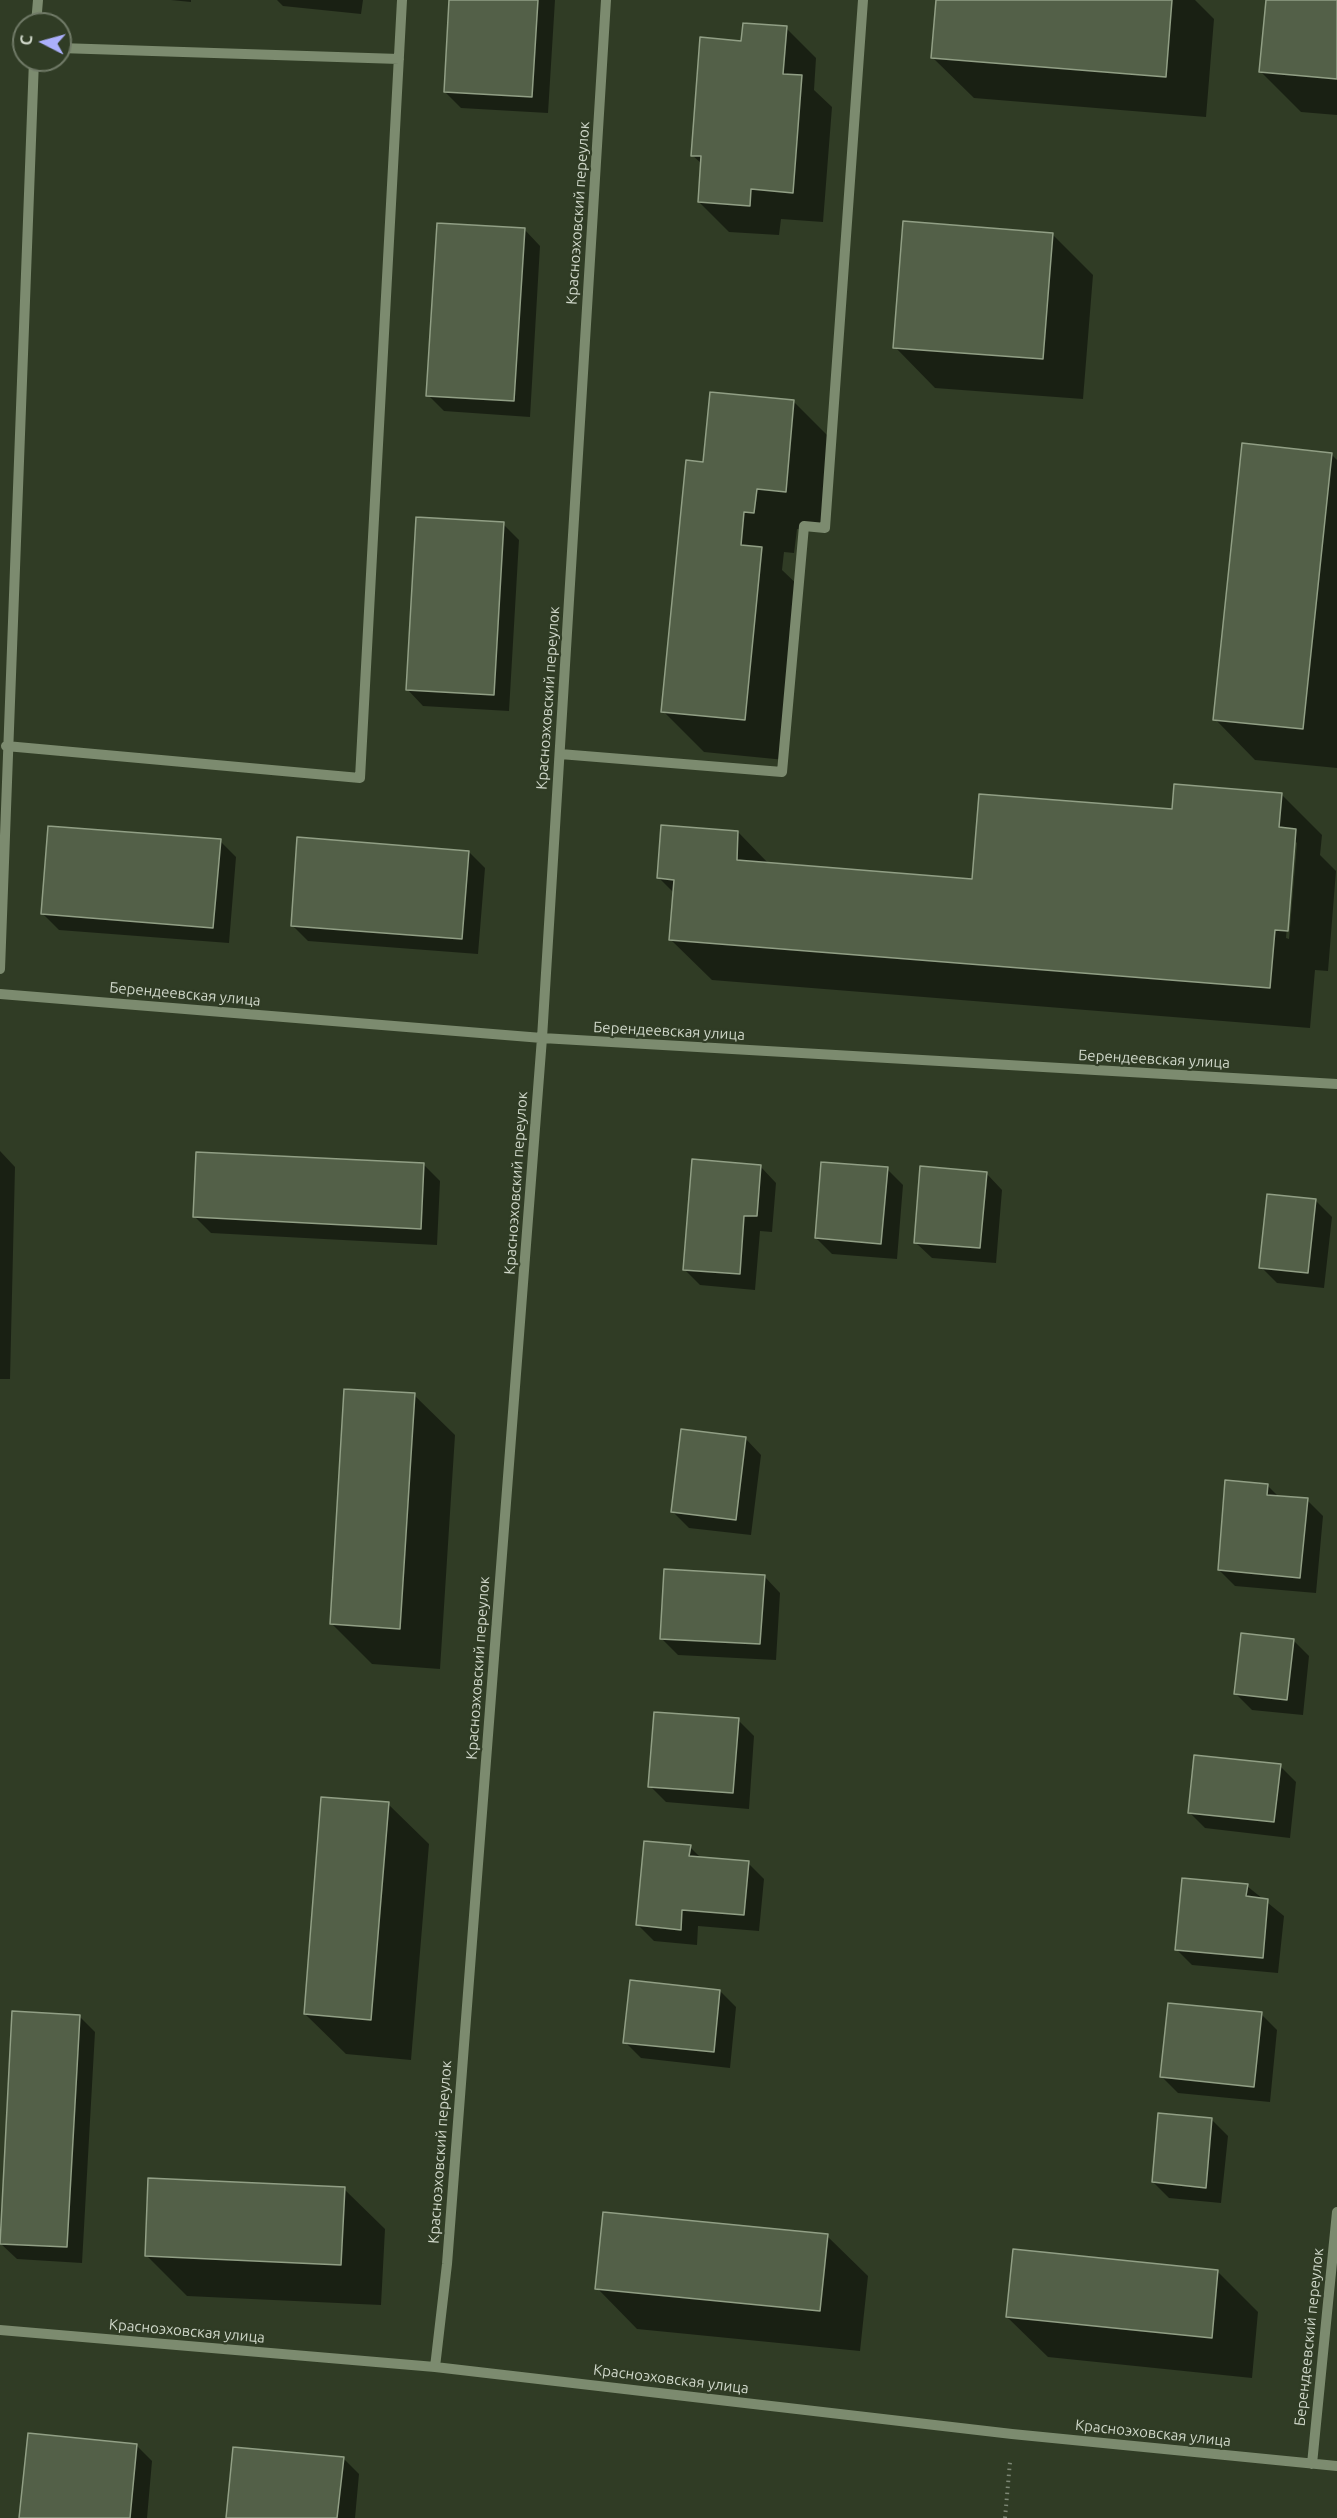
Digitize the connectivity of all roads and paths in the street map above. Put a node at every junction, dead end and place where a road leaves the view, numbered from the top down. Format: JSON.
{"nodes":[{"id":1,"x":402,"y":0,"type":"edge"},
{"id":2,"x":606,"y":0,"type":"edge"},
{"id":3,"x":863,"y":0,"type":"edge"},
{"id":4,"x":72,"y":48,"type":"edge"},
{"id":5,"x":399,"y":59,"type":"junction"},
{"id":6,"x":34,"y":72,"type":"edge"},
{"id":7,"x":6,"y":746,"type":"junction"},
{"id":8,"x":560,"y":754,"type":"junction"},
{"id":9,"x":0,"y":969,"type":"edge"},
{"id":10,"x":0,"y":994,"type":"edge"},
{"id":11,"x":542,"y":1038,"type":"junction"},
{"id":12,"x":1337,"y":1084,"type":"edge"},
{"id":13,"x":1337,"y":2212,"type":"edge"},
{"id":14,"x":0,"y":2330,"type":"edge"},
{"id":15,"x":435,"y":2367,"type":"junction"},
{"id":16,"x":1012,"y":2434,"type":"junction"},
{"id":17,"x":1312,"y":2464,"type":"junction"},
{"id":18,"x":1337,"y":2466,"type":"edge"},
{"id":19,"x":1005,"y":2518,"type":"edge"}],
"edges":[{"from":1,"to":5,"type":"street"},
{"from":2,"to":8,"type":"street","name":"Красноэховский переулок"},
{"from":3,"to":8,"type":"street"},
{"from":4,"to":5,"type":"street"},
{"from":5,"to":7,"type":"street"},
{"from":6,"to":7,"type":"street"},
{"from":7,"to":9,"type":"street"},
{"from":8,"to":11,"type":"street","name":"Красноэховский переулок"},
{"from":10,"to":11,"type":"street","name":"Берендеевская улица"},
{"from":11,"to":12,"type":"street","name":"Берендеевская улица"},
{"from":11,"to":15,"type":"street","name":"Красноэховский переулок"},
{"from":13,"to":17,"type":"street","name":"Берендеевский переулок"},
{"from":14,"to":15,"type":"street","name":"Красноэховская улица"},
{"from":15,"to":16,"type":"street","name":"Красноэховская улица"},
{"from":16,"to":17,"type":"street","name":"Красноэховская улица"},
{"from":16,"to":19,"type":"path"},
{"from":17,"to":18,"type":"street","name":"Красноэховская улица"}]}
